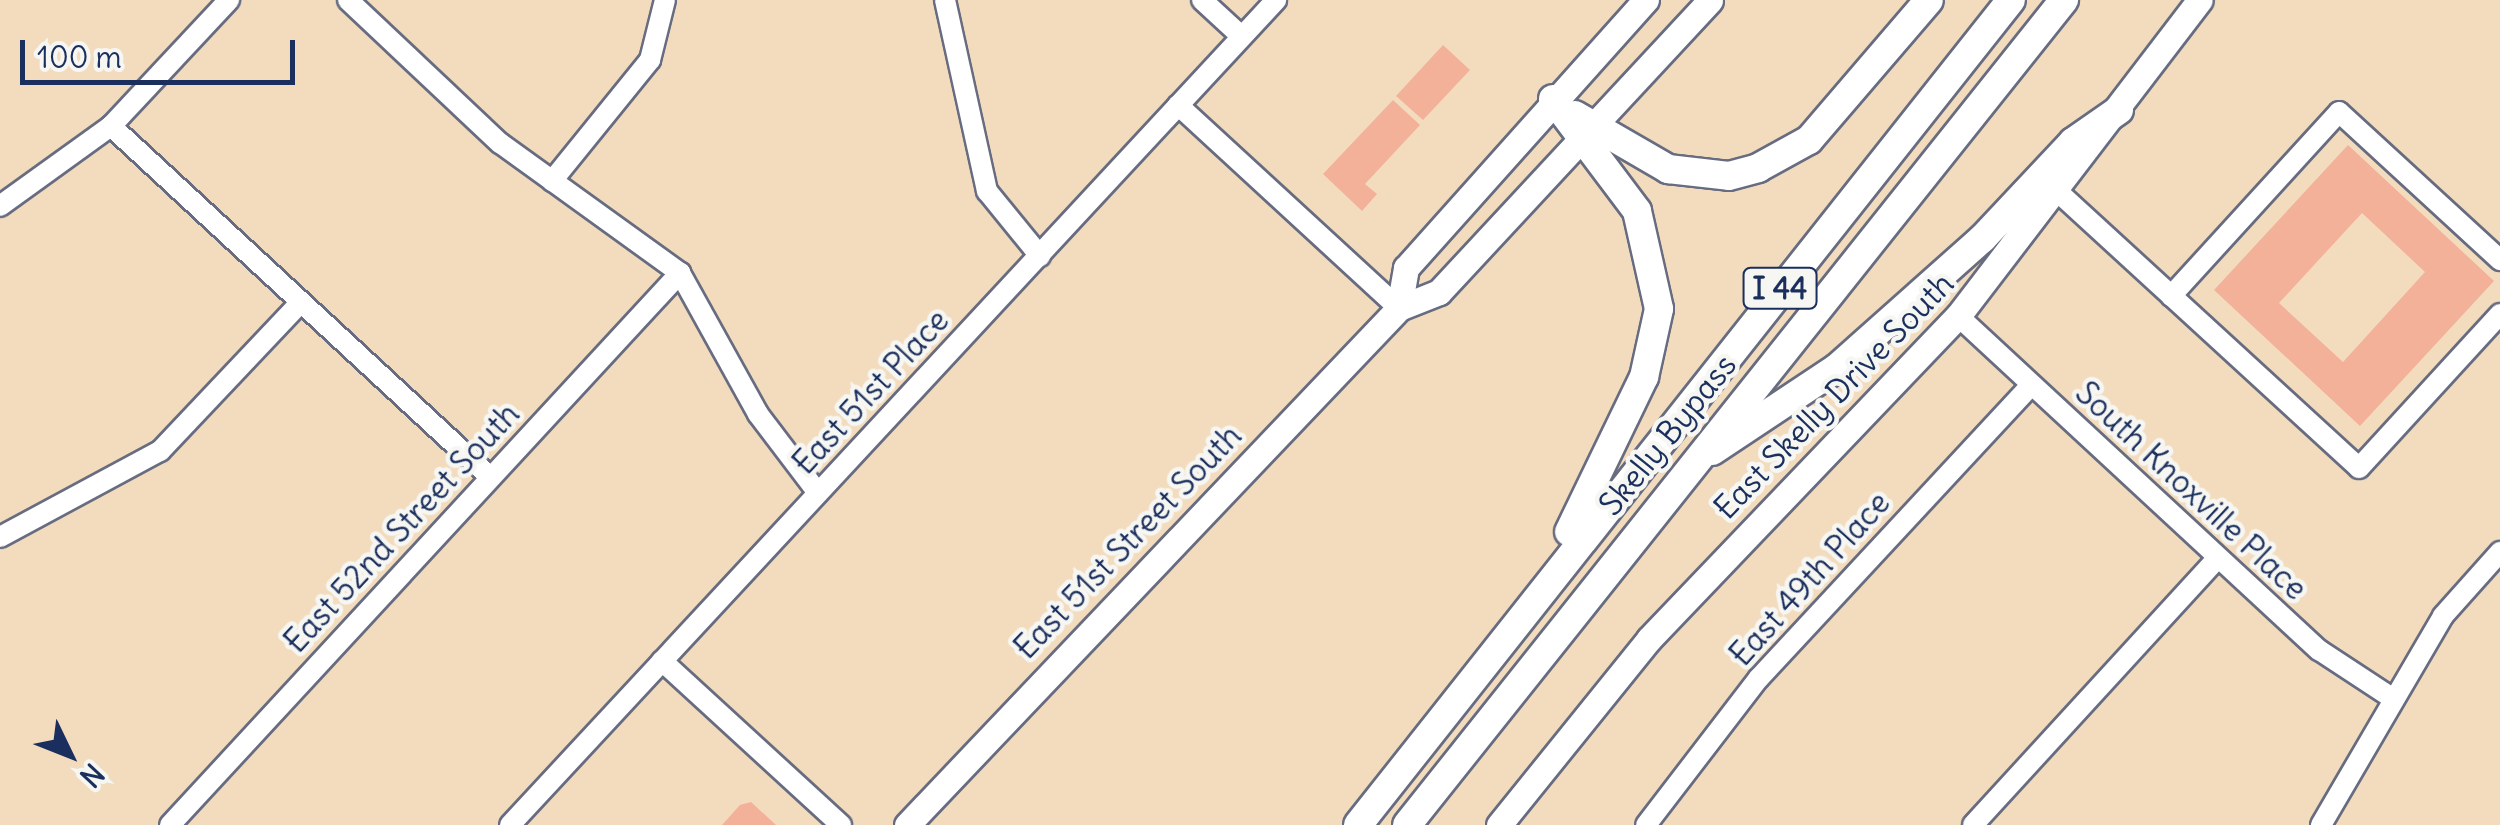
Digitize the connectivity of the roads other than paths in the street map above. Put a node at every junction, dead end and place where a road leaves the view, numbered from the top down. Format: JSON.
{"nodes":[{"id":1,"x":228,"y":0,"type":"edge"},
{"id":2,"x":348,"y":0,"type":"edge"},
{"id":3,"x":665,"y":0,"type":"edge"},
{"id":4,"x":945,"y":0,"type":"edge"},
{"id":5,"x":1202,"y":0,"type":"edge"},
{"id":6,"x":1276,"y":0,"type":"edge"},
{"id":7,"x":1646,"y":0,"type":"edge"},
{"id":8,"x":1710,"y":0,"type":"edge"},
{"id":9,"x":1929,"y":0,"type":"edge"},
{"id":10,"x":2011,"y":0,"type":"edge"},
{"id":11,"x":2064,"y":0,"type":"edge"},
{"id":12,"x":2200,"y":0,"type":"edge"},
{"id":13,"x":1242,"y":36,"type":"junction"},
{"id":14,"x":1553,"y":99,"type":"junction"},
{"id":15,"x":1178,"y":104,"type":"junction"},
{"id":16,"x":2120,"y":110,"type":"junction"},
{"id":17,"x":111,"y":126,"type":"junction"},
{"id":18,"x":1587,"y":132,"type":"junction"},
{"id":19,"x":552,"y":181,"type":"junction"},
{"id":20,"x":2058,"y":192,"type":"junction"},
{"id":21,"x":0,"y":206,"type":"edge"},
{"id":22,"x":1040,"y":256,"type":"junction"},
{"id":23,"x":2500,"y":260,"type":"edge"},
{"id":24,"x":680,"y":273,"type":"junction"},
{"id":25,"x":2171,"y":296,"type":"junction"},
{"id":26,"x":301,"y":302,"type":"junction"},
{"id":27,"x":1399,"y":308,"type":"junction"},
{"id":28,"x":2500,"y":314,"type":"edge"},
{"id":29,"x":1958,"y":316,"type":"junction"},
{"id":30,"x":2031,"y":385,"type":"junction"},
{"id":31,"x":1686,"y":468,"type":"junction"},
{"id":32,"x":488,"y":476,"type":"junction"},
{"id":33,"x":818,"y":493,"type":"junction"},
{"id":34,"x":0,"y":537,"type":"edge"},
{"id":35,"x":2500,"y":552,"type":"edge"},
{"id":36,"x":2218,"y":558,"type":"junction"},
{"id":37,"x":1548,"y":575,"type":"junction"},
{"id":38,"x":662,"y":661,"type":"junction"},
{"id":39,"x":2392,"y":698,"type":"junction"},
{"id":40,"x":170,"y":825,"type":"edge"},
{"id":41,"x":510,"y":825,"type":"edge"},
{"id":42,"x":841,"y":825,"type":"edge"},
{"id":43,"x":908,"y":825,"type":"edge"},
{"id":44,"x":1358,"y":825,"type":"edge"},
{"id":45,"x":1407,"y":825,"type":"edge"},
{"id":46,"x":1500,"y":825,"type":"edge"},
{"id":47,"x":1646,"y":825,"type":"edge"},
{"id":48,"x":1974,"y":825,"type":"edge"},
{"id":49,"x":2320,"y":825,"type":"edge"}],
"edges":[{"from":1,"to":17,"type":"street"},
{"from":2,"to":19,"type":"street"},
{"from":3,"to":19,"type":"street"},
{"from":4,"to":22,"type":"street"},
{"from":5,"to":13,"type":"street"},
{"from":6,"to":13,"type":"street","name":"East 51st Place"},
{"from":7,"to":14,"type":"main road","name":"East 51st Street South"},
{"from":8,"to":18,"type":"main road","name":"East 51st Street South"},
{"from":9,"to":18,"type":"highway"},
{"from":10,"to":37,"type":"highway","name":"Skelly Bypass","number":"I 44"},
{"from":11,"to":31,"type":"highway","name":"Skelly Bypass","number":"I 44"},
{"from":12,"to":16,"type":"main road","name":"East Skelly Drive South"},
{"from":13,"to":15,"type":"street","name":"East 51st Place"},
{"from":14,"to":18,"type":"highway"},
{"from":14,"to":27,"type":"main road","name":"East 51st Street South"},
{"from":15,"to":22,"type":"street","name":"East 51st Place"},
{"from":15,"to":27,"type":"street"},
{"from":16,"to":20,"type":"main road","name":"East Skelly Drive South"},
{"from":16,"to":31,"type":"highway"},
{"from":17,"to":21,"type":"street"},
{"from":17,"to":26,"type":"street"},
{"from":18,"to":27,"type":"main road","name":"East 51st Street South"},
{"from":18,"to":37,"type":"highway"},
{"from":19,"to":24,"type":"street"},
{"from":20,"to":25,"type":"street"},
{"from":20,"to":29,"type":"main road","name":"East Skelly Drive South"},
{"from":22,"to":33,"type":"street","name":"East 51st Place"},
{"from":23,"to":25,"type":"street"},
{"from":24,"to":32,"type":"street","name":"East 52nd Street South"},
{"from":24,"to":33,"type":"street"},
{"from":25,"to":28,"type":"street"},
{"from":26,"to":32,"type":"street"},
{"from":26,"to":34,"type":"street"},
{"from":27,"to":43,"type":"main road","name":"East 51st Street South"},
{"from":29,"to":30,"type":"street","name":"South Knoxville Place"},
{"from":29,"to":46,"type":"main road","name":"East Skelly Drive South"},
{"from":30,"to":36,"type":"street","name":"South Knoxville Place"},
{"from":30,"to":47,"type":"street","name":"East 49th Place"},
{"from":31,"to":45,"type":"highway","name":"Skelly Bypass","number":"I 44"},
{"from":32,"to":40,"type":"street","name":"East 52nd Street South"},
{"from":33,"to":38,"type":"street","name":"East 51st Place"},
{"from":35,"to":39,"type":"street"},
{"from":36,"to":39,"type":"street","name":"South Knoxville Place"},
{"from":36,"to":48,"type":"street"},
{"from":37,"to":44,"type":"highway","name":"Skelly Bypass","number":"I 44"},
{"from":38,"to":41,"type":"street","name":"East 51st Place"},
{"from":38,"to":42,"type":"street"},
{"from":39,"to":49,"type":"street"}]}
